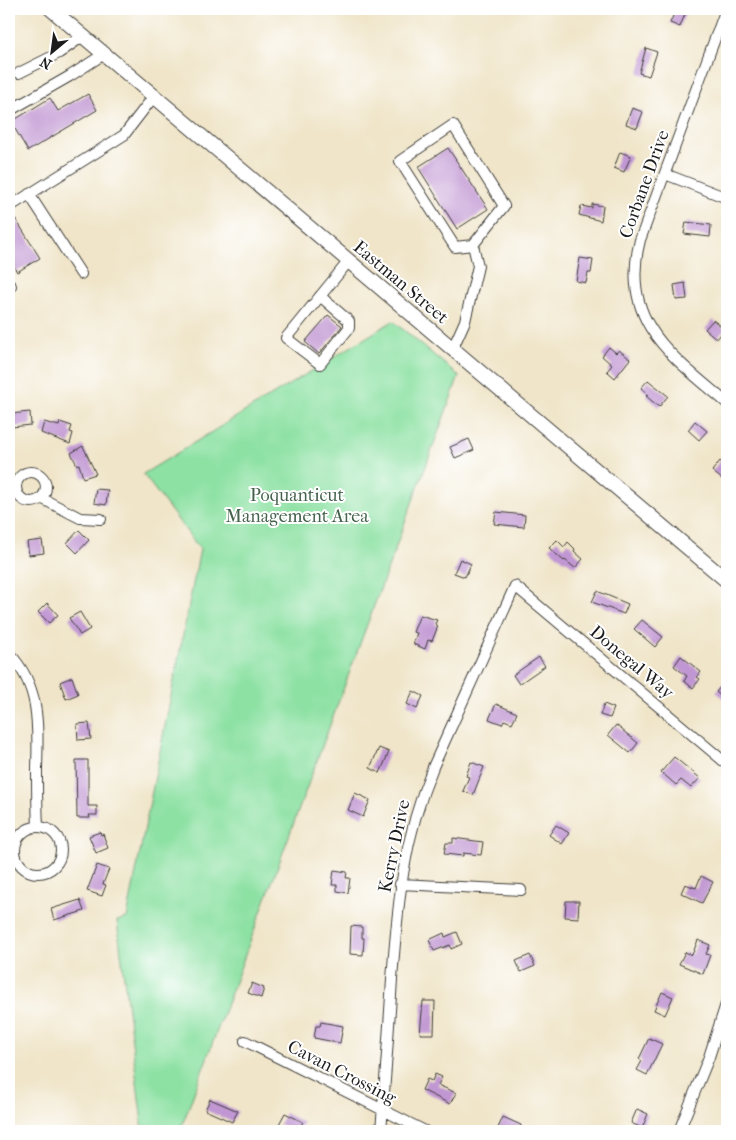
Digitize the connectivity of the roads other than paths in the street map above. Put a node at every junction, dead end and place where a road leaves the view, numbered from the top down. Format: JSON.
{"nodes":[{"id":1,"x":51,"y":9,"type":"edge"},
{"id":2,"x":726,"y":9,"type":"edge"},
{"id":3,"x":83,"y":36,"type":"junction"},
{"id":4,"x":104,"y":54,"type":"junction"},
{"id":5,"x":19,"y":73,"type":"dead end"},
{"id":6,"x":154,"y":96,"type":"junction"},
{"id":7,"x":9,"y":112,"type":"edge"},
{"id":8,"x":665,"y":174,"type":"junction"},
{"id":9,"x":29,"y":194,"type":"junction"},
{"id":10,"x":727,"y":198,"type":"edge"},
{"id":11,"x":11,"y":205,"type":"edge"},
{"id":12,"x":473,"y":245,"type":"junction"},
{"id":13,"x":348,"y":262,"type":"junction"},
{"id":14,"x":81,"y":274,"type":"dead end"},
{"id":15,"x":320,"y":296,"type":"junction"},
{"id":16,"x":452,"y":350,"type":"junction"},
{"id":17,"x":727,"y":402,"type":"edge"},
{"id":18,"x":12,"y":486,"type":"edge"},
{"id":19,"x":41,"y":498,"type":"junction"},
{"id":20,"x":102,"y":519,"type":"dead end"},
{"id":21,"x":727,"y":582,"type":"edge"},
{"id":22,"x":515,"y":586,"type":"joint"},
{"id":23,"x":9,"y":653,"type":"edge"},
{"id":24,"x":727,"y":764,"type":"edge"},
{"id":25,"x":38,"y":827,"type":"junction"},
{"id":26,"x":400,"y":884,"type":"junction"},
{"id":27,"x":522,"y":890,"type":"dead end"},
{"id":28,"x":727,"y":1001,"type":"edge"},
{"id":29,"x":246,"y":1041,"type":"dead end"},
{"id":30,"x":383,"y":1110,"type":"junction"},
{"id":31,"x":381,"y":1131,"type":"edge"},
{"id":32,"x":425,"y":1131,"type":"edge"},
{"id":33,"x":679,"y":1131,"type":"edge"}],
"edges":[{"from":1,"to":3,"type":"main road","name":"Eastman Street"},
{"from":2,"to":8,"type":"street","name":"Corbane Drive"},
{"from":3,"to":4,"type":"main road","name":"Eastman Street"},
{"from":3,"to":5,"type":"street"},
{"from":4,"to":6,"type":"main road","name":"Eastman Street"},
{"from":4,"to":7,"type":"street"},
{"from":6,"to":9,"type":"street"},
{"from":6,"to":13,"type":"main road","name":"Eastman Street"},
{"from":8,"to":10,"type":"street"},
{"from":8,"to":17,"type":"street","name":"Corbane Drive"},
{"from":9,"to":11,"type":"street"},
{"from":9,"to":14,"type":"street"},
{"from":12,"to":12,"type":"street"},
{"from":12,"to":16,"type":"street"},
{"from":13,"to":15,"type":"street"},
{"from":13,"to":16,"type":"main road","name":"Eastman Street"},
{"from":15,"to":15,"type":"street"},
{"from":16,"to":21,"type":"main road","name":"Eastman Street"},
{"from":18,"to":19,"type":"street"},
{"from":18,"to":19,"type":"street"},
{"from":19,"to":20,"type":"street"},
{"from":22,"to":24,"type":"street","name":"Donegal Way"},
{"from":22,"to":26,"type":"street","name":"Kerry Drive"},
{"from":23,"to":25,"type":"street"},
{"from":25,"to":25,"type":"street"},
{"from":26,"to":27,"type":"street"},
{"from":26,"to":30,"type":"street","name":"Kerry Drive"},
{"from":28,"to":33,"type":"street"},
{"from":29,"to":30,"type":"street","name":"Cavan Crossing"},
{"from":30,"to":31,"type":"street","name":"Kerry Drive"},
{"from":30,"to":32,"type":"street","name":"Cavan Crossing"}]}
